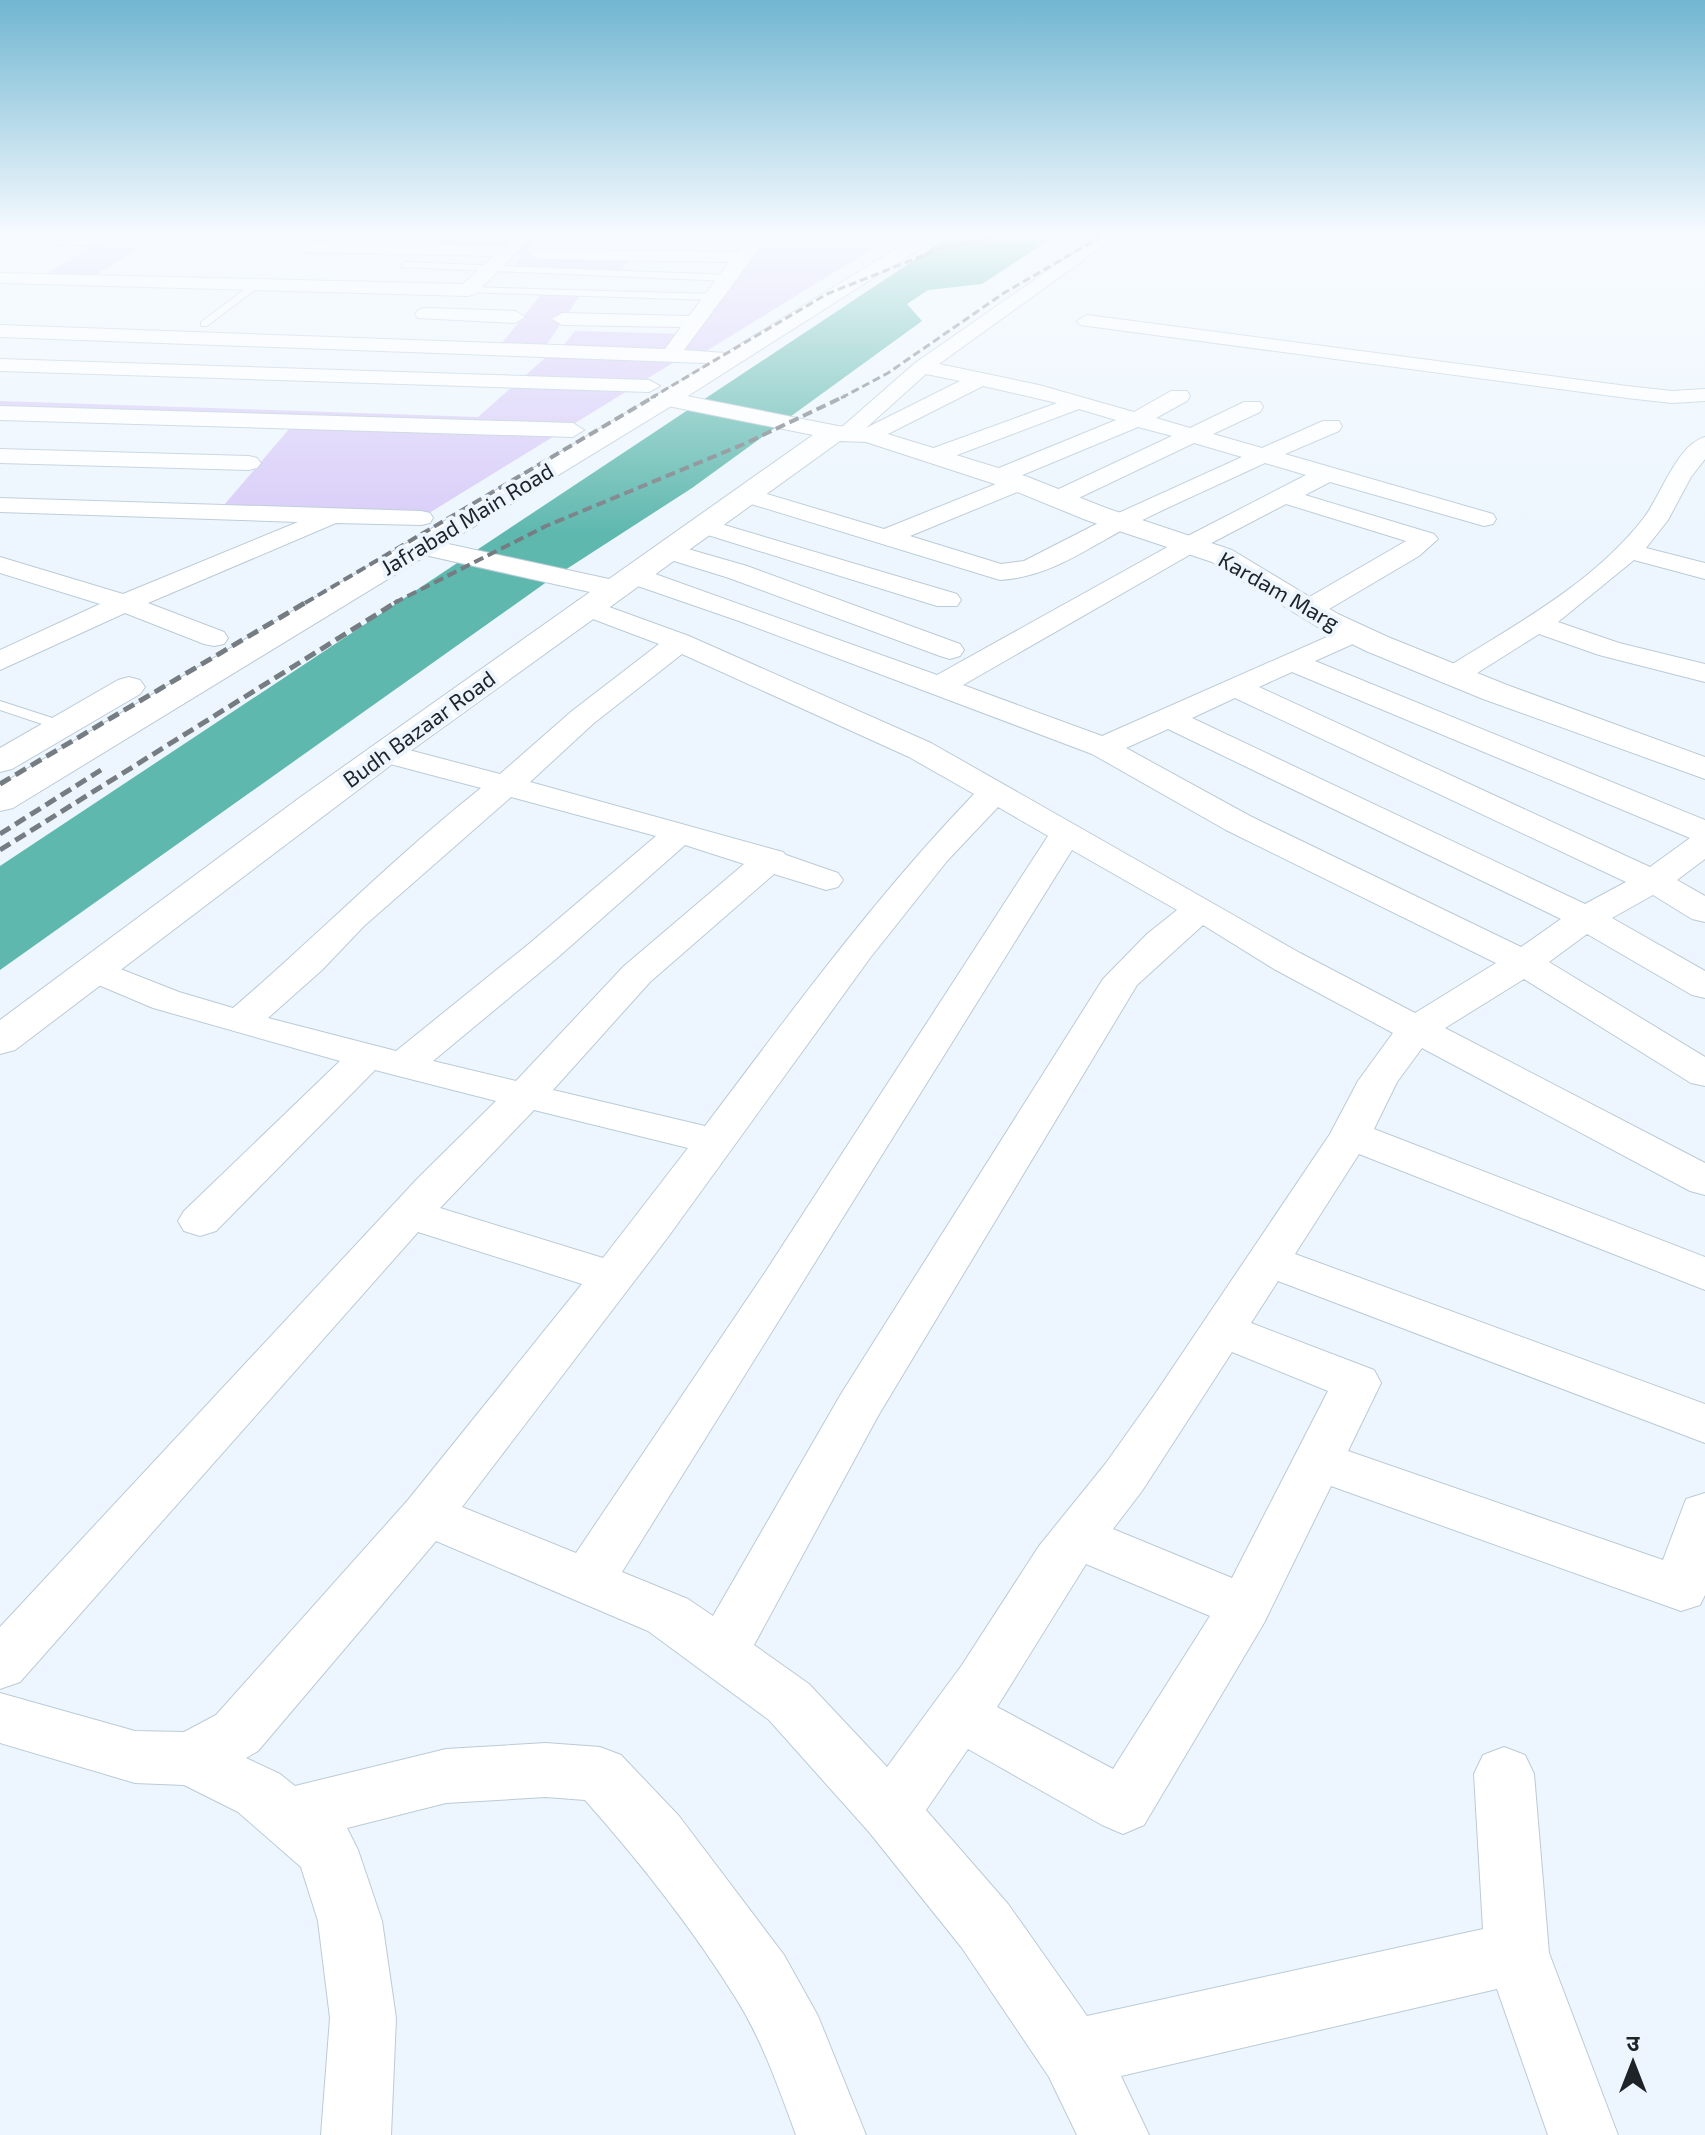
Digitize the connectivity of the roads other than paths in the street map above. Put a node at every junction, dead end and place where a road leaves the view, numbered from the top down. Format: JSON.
{"nodes":[{"id":1,"x":96,"y":335,"type":"edge"},
{"id":2,"x":308,"y":335,"type":"edge"},
{"id":3,"x":686,"y":335,"type":"edge"},
{"id":4,"x":734,"y":335,"type":"edge"},
{"id":5,"x":770,"y":335,"type":"edge"},
{"id":6,"x":968,"y":335,"type":"edge"},
{"id":7,"x":1191,"y":335,"type":"edge"},
{"id":8,"x":185,"y":338,"type":"junction"},
{"id":9,"x":300,"y":342,"type":"junction"},
{"id":10,"x":700,"y":355,"type":"junction"},
{"id":11,"x":670,"y":356,"type":"junction"},
{"id":12,"x":732,"y":358,"type":"junction"},
{"id":13,"x":0,"y":365,"type":"edge"},
{"id":14,"x":922,"y":367,"type":"junction"},
{"id":15,"x":144,"y":370,"type":"junction"},
{"id":16,"x":367,"y":377,"type":"junction"},
{"id":17,"x":982,"y":378,"type":"junction"},
{"id":18,"x":1021,"y":387,"type":"junction"},
{"id":19,"x":657,"y":392,"type":"junction"},
{"id":20,"x":1705,"y":395,"type":"edge"},
{"id":21,"x":1179,"y":396,"type":"dead end"},
{"id":22,"x":348,"y":398,"type":"junction"},
{"id":23,"x":376,"y":399,"type":"dead end"},
{"id":24,"x":1076,"y":403,"type":"junction"},
{"id":25,"x":1252,"y":407,"type":"dead end"},
{"id":26,"x":0,"y":413,"type":"edge"},
{"id":27,"x":88,"y":416,"type":"junction"},
{"id":28,"x":945,"y":418,"type":"dead end"},
{"id":29,"x":1135,"y":420,"type":"junction"},
{"id":30,"x":323,"y":423,"type":"junction"},
{"id":31,"x":1331,"y":426,"type":"dead end"},
{"id":32,"x":573,"y":430,"type":"junction"},
{"id":33,"x":851,"y":433,"type":"junction"},
{"id":34,"x":1193,"y":436,"type":"junction"},
{"id":35,"x":1705,"y":444,"type":"edge"},
{"id":36,"x":936,"y":455,"type":"junction"},
{"id":37,"x":1260,"y":456,"type":"junction"},
{"id":38,"x":37,"y":457,"type":"junction"},
{"id":39,"x":249,"y":463,"type":"dead end"},
{"id":40,"x":6,"y":466,"type":"edge"},
{"id":41,"x":1325,"y":475,"type":"junction"},
{"id":42,"x":1008,"y":480,"type":"junction"},
{"id":43,"x":747,"y":495,"type":"junction"},
{"id":44,"x":1284,"y":496,"type":"junction"},
{"id":45,"x":1057,"y":499,"type":"junction"},
{"id":46,"x":7,"y":508,"type":"edge"},
{"id":47,"x":334,"y":516,"type":"junction"},
{"id":48,"x":1484,"y":519,"type":"dead end"},
{"id":49,"x":1119,"y":521,"type":"junction"},
{"id":50,"x":704,"y":526,"type":"junction"},
{"id":51,"x":421,"y":532,"type":"junction"},
{"id":52,"x":886,"y":537,"type":"junction"},
{"id":53,"x":1189,"y":545,"type":"junction"},
{"id":54,"x":366,"y":550,"type":"dead end"},
{"id":55,"x":667,"y":551,"type":"junction"},
{"id":56,"x":1629,"y":551,"type":"junction"},
{"id":57,"x":0,"y":565,"type":"edge"},
{"id":58,"x":1701,"y":566,"type":"edge"},
{"id":59,"x":602,"y":588,"type":"junction"},
{"id":60,"x":947,"y":600,"type":"dead end"},
{"id":61,"x":124,"y":603,"type":"junction"},
{"id":62,"x":1309,"y":609,"type":"junction"},
{"id":63,"x":242,"y":622,"type":"dead end"},
{"id":64,"x":1536,"y":624,"type":"junction"},
{"id":65,"x":1354,"y":633,"type":"junction"},
{"id":66,"x":214,"y":638,"type":"junction"},
{"id":67,"x":679,"y":642,"type":"junction"},
{"id":68,"x":950,"y":650,"type":"dead end"},
{"id":69,"x":187,"y":654,"type":"dead end"},
{"id":70,"x":0,"y":661,"type":"edge"},
{"id":71,"x":1290,"y":661,"type":"junction"},
{"id":72,"x":1705,"y":673,"type":"edge"},
{"id":73,"x":1456,"y":674,"type":"junction"},
{"id":74,"x":145,"y":678,"type":"dead end"},
{"id":75,"x":939,"y":686,"type":"junction"},
{"id":76,"x":1235,"y":687,"type":"junction"},
{"id":77,"x":0,"y":705,"type":"edge"},
{"id":78,"x":1167,"y":717,"type":"junction"},
{"id":79,"x":63,"y":726,"type":"junction"},
{"id":80,"x":1103,"y":747,"type":"junction"},
{"id":81,"x":386,"y":753,"type":"junction"},
{"id":82,"x":0,"y":762,"type":"edge"},
{"id":83,"x":1705,"y":769,"type":"edge"},
{"id":84,"x":506,"y":785,"type":"junction"},
{"id":85,"x":995,"y":791,"type":"junction"},
{"id":86,"x":0,"y":800,"type":"edge"},
{"id":87,"x":680,"y":832,"type":"junction"},
{"id":88,"x":1067,"y":832,"type":"junction"},
{"id":89,"x":1705,"y":832,"type":"edge"},
{"id":90,"x":1705,"y":843,"type":"edge"},
{"id":91,"x":771,"y":859,"type":"junction"},
{"id":92,"x":826,"y":880,"type":"dead end"},
{"id":93,"x":1653,"y":881,"type":"junction"},
{"id":94,"x":1201,"y":909,"type":"junction"},
{"id":95,"x":1705,"y":911,"type":"edge"},
{"id":96,"x":1586,"y":918,"type":"junction"},
{"id":97,"x":1523,"y":963,"type":"junction"},
{"id":98,"x":95,"y":970,"type":"junction"},
{"id":99,"x":1705,"y":987,"type":"edge"},
{"id":100,"x":240,"y":1022,"type":"junction"},
{"id":101,"x":1416,"y":1029,"type":"junction"},
{"id":102,"x":0,"y":1041,"type":"edge"},
{"id":103,"x":386,"y":1060,"type":"junction"},
{"id":104,"x":1705,"y":1074,"type":"edge"},
{"id":105,"x":526,"y":1095,"type":"junction"},
{"id":106,"x":1350,"y":1135,"type":"junction"},
{"id":107,"x":716,"y":1142,"type":"junction"},
{"id":108,"x":1705,"y":1181,"type":"edge"},
{"id":109,"x":410,"y":1214,"type":"junction"},
{"id":110,"x":200,"y":1221,"type":"dead end"},
{"id":111,"x":1266,"y":1260,"type":"junction"},
{"id":112,"x":1705,"y":1274,"type":"edge"},
{"id":113,"x":613,"y":1277,"type":"junction"},
{"id":114,"x":1223,"y":1330,"type":"junction"},
{"id":115,"x":1705,"y":1424,"type":"edge"},
{"id":116,"x":1319,"y":1461,"type":"junction"},
{"id":117,"x":1705,"y":1514,"type":"edge"},
{"id":118,"x":427,"y":1515,"type":"junction"},
{"id":119,"x":1076,"y":1537,"type":"junction"},
{"id":120,"x":587,"y":1581,"type":"junction"},
{"id":121,"x":1245,"y":1607,"type":"junction"},
{"id":122,"x":721,"y":1653,"type":"junction"},
{"id":123,"x":0,"y":1665,"type":"edge"},
{"id":124,"x":959,"y":1715,"type":"junction"},
{"id":125,"x":0,"y":1718,"type":"edge"},
{"id":126,"x":190,"y":1759,"type":"junction"},
{"id":127,"x":1504,"y":1774,"type":"dead end"},
{"id":128,"x":890,"y":1812,"type":"junction"},
{"id":129,"x":287,"y":1816,"type":"junction"},
{"id":130,"x":1517,"y":1953,"type":"junction"},
{"id":131,"x":1073,"y":2053,"type":"junction"},
{"id":132,"x":356,"y":2135,"type":"edge"},
{"id":133,"x":831,"y":2135,"type":"edge"},
{"id":134,"x":1114,"y":2135,"type":"edge"},
{"id":135,"x":1583,"y":2135,"type":"edge"}],
"edges":[{"from":1,"to":8,"type":"street"},
{"from":2,"to":9,"type":"street"},
{"from":3,"to":11,"type":"street"},
{"from":4,"to":10,"type":"main road","name":"Jafrabad Main Road"},
{"from":5,"to":12,"type":"main road","name":"Jafrabad Main Road"},
{"from":6,"to":14,"type":"street"},
{"from":7,"to":20,"type":"street"},
{"from":8,"to":9,"type":"street"},
{"from":8,"to":15,"type":"street"},
{"from":9,"to":11,"type":"street"},
{"from":10,"to":11,"type":"street"},
{"from":10,"to":12,"type":"street"},
{"from":10,"to":19,"type":"main road","name":"Jafrabad Main Road"},
{"from":12,"to":19,"type":"main road","name":"Jafrabad Main Road"},
{"from":13,"to":15,"type":"street"},
{"from":14,"to":17,"type":"street"},
{"from":14,"to":33,"type":"street"},
{"from":15,"to":16,"type":"street"},
{"from":15,"to":27,"type":"street"},
{"from":16,"to":19,"type":"street"},
{"from":16,"to":22,"type":"street"},
{"from":17,"to":18,"type":"street"},
{"from":17,"to":33,"type":"street"},
{"from":18,"to":24,"type":"street"},
{"from":18,"to":28,"type":"street"},
{"from":19,"to":32,"type":"main road","name":"Jafrabad Main Road"},
{"from":19,"to":33,"type":"main road","name":"Kardam Marg"},
{"from":19,"to":51,"type":"main road","name":"Jafrabad Main Road"},
{"from":21,"to":29,"type":"street"},
{"from":22,"to":23,"type":"street"},
{"from":22,"to":30,"type":"street"},
{"from":24,"to":29,"type":"street"},
{"from":24,"to":36,"type":"street"},
{"from":25,"to":34,"type":"street"},
{"from":26,"to":27,"type":"street"},
{"from":27,"to":30,"type":"street"},
{"from":27,"to":38,"type":"street"},
{"from":29,"to":34,"type":"street"},
{"from":29,"to":42,"type":"street"},
{"from":30,"to":32,"type":"street"},
{"from":31,"to":37,"type":"street"},
{"from":32,"to":51,"type":"main road","name":"Jafrabad Main Road"},
{"from":33,"to":36,"type":"main road","name":"Kardam Marg"},
{"from":33,"to":43,"type":"main road","name":"Budh Bazaar Road"},
{"from":34,"to":37,"type":"street"},
{"from":34,"to":45,"type":"street"},
{"from":35,"to":56,"type":"street"},
{"from":36,"to":42,"type":"main road","name":"Kardam Marg"},
{"from":37,"to":41,"type":"street"},
{"from":37,"to":49,"type":"street"},
{"from":38,"to":39,"type":"street"},
{"from":38,"to":40,"type":"street"},
{"from":41,"to":44,"type":"street"},
{"from":41,"to":48,"type":"street"},
{"from":42,"to":45,"type":"main road","name":"Kardam Marg"},
{"from":42,"to":52,"type":"street"},
{"from":43,"to":50,"type":"main road","name":"Budh Bazaar Road"},
{"from":43,"to":52,"type":"street"},
{"from":44,"to":53,"type":"street"},
{"from":44,"to":62,"type":"street"},
{"from":45,"to":49,"type":"main road","name":"Kardam Marg"},
{"from":46,"to":47,"type":"street"},
{"from":47,"to":51,"type":"street"},
{"from":47,"to":61,"type":"street"},
{"from":49,"to":52,"type":"street"},
{"from":49,"to":53,"type":"main road","name":"Kardam Marg"},
{"from":50,"to":55,"type":"main road","name":"Budh Bazaar Road"},
{"from":50,"to":60,"type":"street"},
{"from":51,"to":54,"type":"main road","name":"Jafrabad Main Road"},
{"from":51,"to":59,"type":"main road"},
{"from":51,"to":86,"type":"main road","name":"Jafrabad Main Road"},
{"from":53,"to":62,"type":"main road","name":"Kardam Marg"},
{"from":53,"to":75,"type":"street"},
{"from":55,"to":59,"type":"main road","name":"Budh Bazaar Road"},
{"from":55,"to":68,"type":"street"},
{"from":56,"to":58,"type":"street"},
{"from":56,"to":64,"type":"street"},
{"from":57,"to":61,"type":"street"},
{"from":59,"to":67,"type":"street"},
{"from":59,"to":75,"type":"street"},
{"from":59,"to":81,"type":"main road","name":"Budh Bazaar Road"},
{"from":61,"to":66,"type":"street"},
{"from":61,"to":70,"type":"street"},
{"from":62,"to":65,"type":"main road","name":"Kardam Marg"},
{"from":63,"to":66,"type":"main road"},
{"from":64,"to":72,"type":"street"},
{"from":64,"to":73,"type":"street"},
{"from":65,"to":71,"type":"street"},
{"from":65,"to":73,"type":"main road","name":"Kardam Marg"},
{"from":66,"to":69,"type":"main road"},
{"from":67,"to":84,"type":"street"},
{"from":67,"to":85,"type":"street"},
{"from":71,"to":76,"type":"street"},
{"from":71,"to":89,"type":"street"},
{"from":73,"to":83,"type":"main road","name":"Kardam Marg"},
{"from":74,"to":79,"type":"main road"},
{"from":75,"to":80,"type":"street"},
{"from":76,"to":78,"type":"street"},
{"from":76,"to":93,"type":"street"},
{"from":77,"to":79,"type":"lane"},
{"from":78,"to":80,"type":"street"},
{"from":78,"to":96,"type":"street"},
{"from":79,"to":82,"type":"main road"},
{"from":80,"to":97,"type":"street"},
{"from":81,"to":84,"type":"street"},
{"from":81,"to":98,"type":"main road","name":"Budh Bazaar Road"},
{"from":84,"to":87,"type":"street"},
{"from":84,"to":100,"type":"street"},
{"from":85,"to":88,"type":"street"},
{"from":85,"to":107,"type":"street"},
{"from":87,"to":91,"type":"street"},
{"from":87,"to":103,"type":"street"},
{"from":88,"to":94,"type":"street"},
{"from":88,"to":120,"type":"street"},
{"from":90,"to":93,"type":"street"},
{"from":91,"to":92,"type":"street"},
{"from":91,"to":105,"type":"street"},
{"from":93,"to":95,"type":"street"},
{"from":93,"to":96,"type":"street"},
{"from":94,"to":101,"type":"street"},
{"from":94,"to":122,"type":"street"},
{"from":96,"to":97,"type":"street"},
{"from":96,"to":99,"type":"street"},
{"from":97,"to":101,"type":"street"},
{"from":97,"to":104,"type":"street"},
{"from":98,"to":100,"type":"street"},
{"from":98,"to":102,"type":"main road","name":"Budh Bazaar Road"},
{"from":100,"to":103,"type":"street"},
{"from":101,"to":106,"type":"street"},
{"from":101,"to":108,"type":"street"},
{"from":103,"to":105,"type":"street"},
{"from":103,"to":110,"type":"street"},
{"from":105,"to":107,"type":"street"},
{"from":105,"to":109,"type":"street"},
{"from":106,"to":111,"type":"street"},
{"from":106,"to":112,"type":"street"},
{"from":107,"to":113,"type":"street"},
{"from":109,"to":113,"type":"street"},
{"from":109,"to":123,"type":"street"},
{"from":111,"to":114,"type":"street"},
{"from":111,"to":115,"type":"street"},
{"from":113,"to":118,"type":"street"},
{"from":114,"to":116,"type":"street"},
{"from":114,"to":119,"type":"street"},
{"from":116,"to":117,"type":"street"},
{"from":116,"to":121,"type":"street"},
{"from":118,"to":120,"type":"street"},
{"from":118,"to":126,"type":"street"},
{"from":119,"to":121,"type":"street"},
{"from":119,"to":124,"type":"street"},
{"from":120,"to":122,"type":"street"},
{"from":121,"to":124,"type":"street"},
{"from":122,"to":128,"type":"street"},
{"from":124,"to":128,"type":"street"},
{"from":125,"to":126,"type":"street"},
{"from":126,"to":129,"type":"street"},
{"from":127,"to":130,"type":"street"},
{"from":128,"to":131,"type":"street"},
{"from":129,"to":132,"type":"street"},
{"from":129,"to":133,"type":"street"},
{"from":130,"to":131,"type":"street"},
{"from":130,"to":135,"type":"street"},
{"from":131,"to":134,"type":"street"}]}
